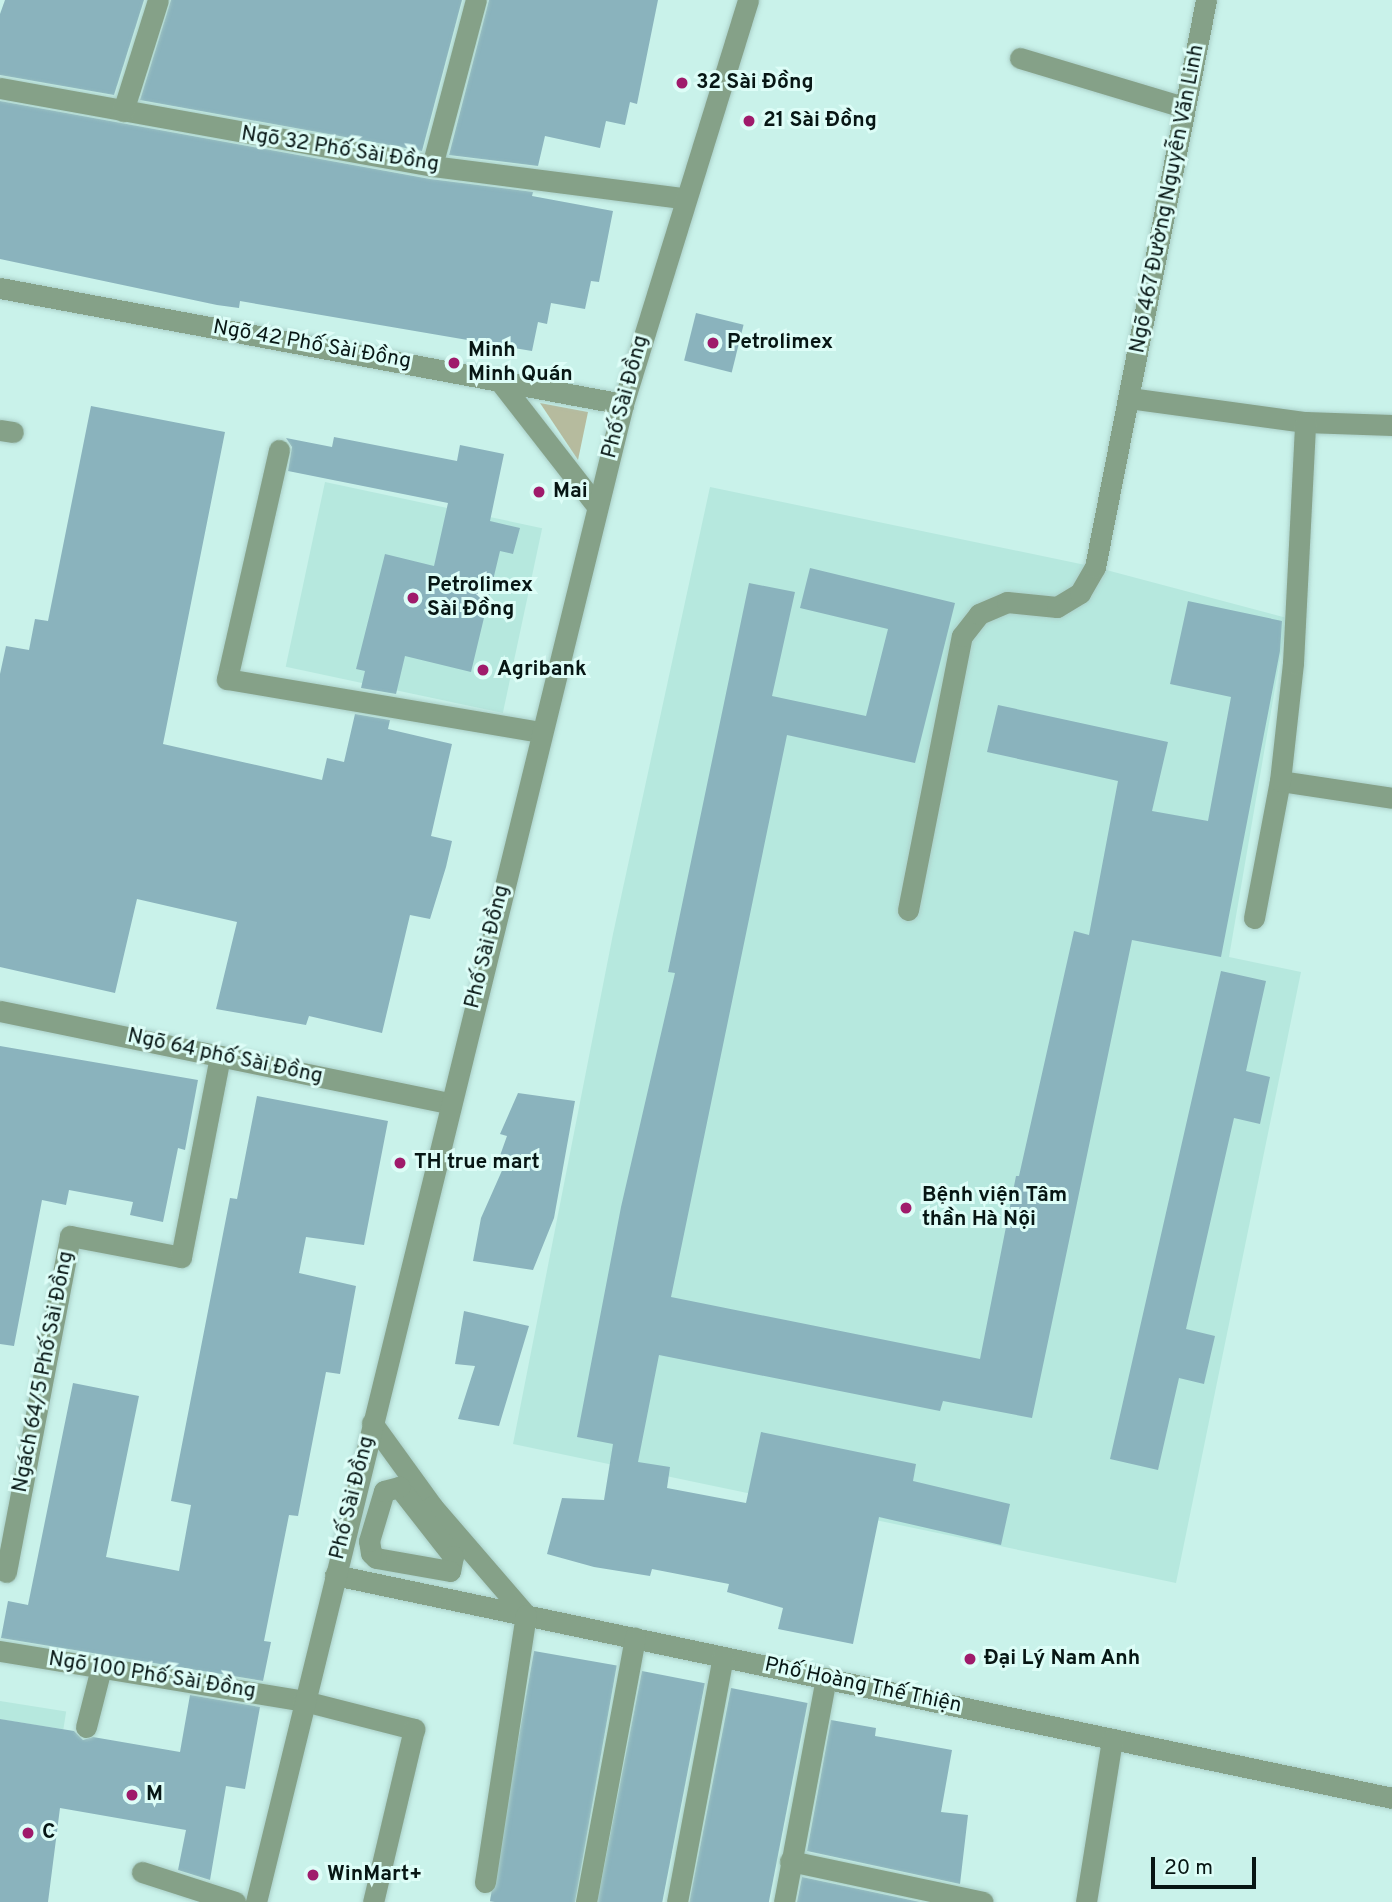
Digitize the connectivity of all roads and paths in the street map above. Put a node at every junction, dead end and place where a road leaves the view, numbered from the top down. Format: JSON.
{"nodes":[{"id":1,"x":158,"y":0,"type":"edge"},
{"id":2,"x":476,"y":0,"type":"edge"},
{"id":3,"x":748,"y":0,"type":"edge"},
{"id":4,"x":1206,"y":0,"type":"edge"},
{"id":5,"x":1020,"y":58,"type":"dead end"},
{"id":6,"x":0,"y":88,"type":"edge"},
{"id":7,"x":1183,"y":107,"type":"junction"},
{"id":8,"x":123,"y":111,"type":"junction"},
{"id":9,"x":432,"y":166,"type":"junction"},
{"id":10,"x":683,"y":198,"type":"junction"},
{"id":11,"x":0,"y":288,"type":"edge"},
{"id":12,"x":498,"y":379,"type":"junction"},
{"id":13,"x":1129,"y":398,"type":"junction"},
{"id":14,"x":623,"y":404,"type":"junction"},
{"id":15,"x":1305,"y":422,"type":"junction"},
{"id":16,"x":1392,"y":425,"type":"edge"},
{"id":17,"x":279,"y":450,"type":"dead end"},
{"id":18,"x":597,"y":506,"type":"junction"},
{"id":19,"x":540,"y":732,"type":"junction"},
{"id":20,"x":1280,"y":781,"type":"junction"},
{"id":21,"x":1392,"y":798,"type":"edge"},
{"id":22,"x":908,"y":910,"type":"dead end"},
{"id":23,"x":1254,"y":918,"type":"dead end"},
{"id":24,"x":0,"y":1011,"type":"edge"},
{"id":25,"x":220,"y":1056,"type":"junction"},
{"id":26,"x":450,"y":1103,"type":"junction"},
{"id":27,"x":372,"y":1423,"type":"junction"},
{"id":28,"x":376,"y":1558,"type":"joint"},
{"id":29,"x":6,"y":1572,"type":"dead end"},
{"id":30,"x":335,"y":1575,"type":"junction"},
{"id":31,"x":526,"y":1615,"type":"junction"},
{"id":32,"x":635,"y":1638,"type":"junction"},
{"id":33,"x":0,"y":1651,"type":"edge"},
{"id":34,"x":723,"y":1657,"type":"junction"},
{"id":35,"x":101,"y":1668,"type":"junction"},
{"id":36,"x":825,"y":1678,"type":"junction"},
{"id":37,"x":304,"y":1701,"type":"junction"},
{"id":38,"x":86,"y":1727,"type":"dead end"},
{"id":39,"x":1112,"y":1739,"type":"junction"},
{"id":40,"x":1392,"y":1798,"type":"edge"},
{"id":41,"x":790,"y":1861,"type":"junction"},
{"id":42,"x":142,"y":1872,"type":"dead end"},
{"id":43,"x":485,"y":1882,"type":"dead end"},
{"id":44,"x":235,"y":1902,"type":"edge"},
{"id":45,"x":256,"y":1902,"type":"edge"},
{"id":46,"x":373,"y":1902,"type":"edge"},
{"id":47,"x":586,"y":1902,"type":"edge"},
{"id":48,"x":677,"y":1902,"type":"edge"},
{"id":49,"x":784,"y":1902,"type":"edge"},
{"id":50,"x":984,"y":1902,"type":"edge"},
{"id":51,"x":1086,"y":1902,"type":"edge"}],
"edges":[{"from":1,"to":8,"type":"street"},
{"from":2,"to":9,"type":"street"},
{"from":3,"to":10,"type":"street","name":"Phố Sài Đồng"},
{"from":4,"to":7,"type":"street","name":"Ngõ 467 Đường Nguyễn Văn Linh"},
{"from":5,"to":7,"type":"street"},
{"from":6,"to":8,"type":"street","name":"Ngõ 32 Phố Sài Đồng"},
{"from":7,"to":13,"type":"street","name":"Ngõ 467 Đường Nguyễn Văn Linh"},
{"from":8,"to":9,"type":"street","name":"Ngõ 32 Phố Sài Đồng"},
{"from":9,"to":10,"type":"street","name":"Ngõ 32 Phố Sài Đồng"},
{"from":10,"to":14,"type":"street","name":"Phố Sài Đồng"},
{"from":11,"to":12,"type":"street","name":"Ngõ 42 Phố Sài Đồng"},
{"from":12,"to":14,"type":"street","name":"Ngõ 42 Phố Sài Đồng"},
{"from":12,"to":18,"type":"street"},
{"from":13,"to":15,"type":"street"},
{"from":13,"to":22,"type":"street","name":"Ngõ 467 Đường Nguyễn Văn Linh"},
{"from":14,"to":18,"type":"street","name":"Phố Sài Đồng"},
{"from":15,"to":16,"type":"street"},
{"from":15,"to":20,"type":"street"},
{"from":17,"to":19,"type":"street"},
{"from":18,"to":19,"type":"street","name":"Phố Sài Đồng"},
{"from":19,"to":26,"type":"street","name":"Phố Sài Đồng"},
{"from":20,"to":21,"type":"street"},
{"from":20,"to":23,"type":"street"},
{"from":24,"to":25,"type":"street","name":"Ngõ 64 phố Sài Đồng"},
{"from":25,"to":26,"type":"street","name":"Ngõ 64 phố Sài Đồng"},
{"from":25,"to":29,"type":"street","name":"Ngách 64/5 Phố Sài Đồng"},
{"from":26,"to":27,"type":"street","name":"Phố Sài Đồng"},
{"from":27,"to":30,"type":"street","name":"Phố Sài Đồng"},
{"from":27,"to":31,"type":"street"},
{"from":28,"to":28,"type":"street"},
{"from":30,"to":31,"type":"street","name":"Phố Hoàng Thế Thiện"},
{"from":30,"to":37,"type":"street","name":"Phố Sài Đồng"},
{"from":31,"to":32,"type":"street","name":"Phố Hoàng Thế Thiện"},
{"from":31,"to":43,"type":"street"},
{"from":32,"to":34,"type":"street","name":"Phố Hoàng Thế Thiện"},
{"from":32,"to":47,"type":"street"},
{"from":33,"to":35,"type":"street","name":"Ngõ 100 Phố Sài Đồng"},
{"from":34,"to":36,"type":"street","name":"Phố Hoàng Thế Thiện"},
{"from":34,"to":48,"type":"street"},
{"from":35,"to":37,"type":"street","name":"Ngõ 100 Phố Sài Đồng"},
{"from":35,"to":38,"type":"street"},
{"from":36,"to":39,"type":"street","name":"Phố Hoàng Thế Thiện"},
{"from":36,"to":41,"type":"street"},
{"from":37,"to":45,"type":"street","name":"Phố Sài Đồng"},
{"from":37,"to":46,"type":"street","name":"Ngõ 100 Phố Sài Đồng"},
{"from":39,"to":40,"type":"street","name":"Phố Hoàng Thế Thiện"},
{"from":39,"to":51,"type":"street"},
{"from":41,"to":49,"type":"street"},
{"from":41,"to":50,"type":"street"},
{"from":42,"to":44,"type":"street"}]}
